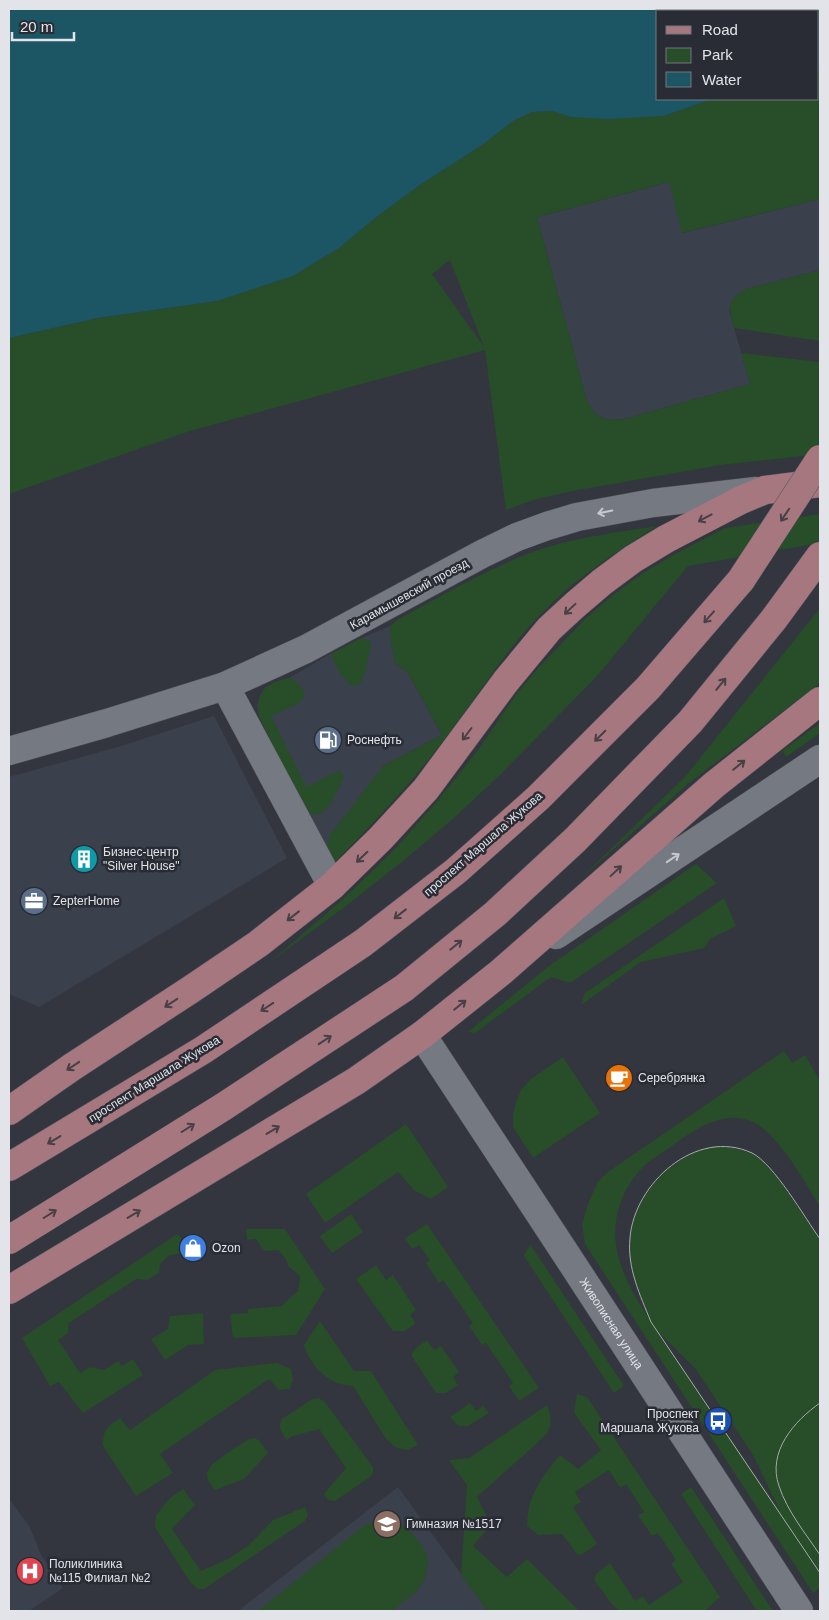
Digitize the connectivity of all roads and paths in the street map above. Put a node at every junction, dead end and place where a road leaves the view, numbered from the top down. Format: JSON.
{"nodes":[{"id":1,"x":820,"y":459,"type":"edge"},
{"id":2,"x":820,"y":482,"type":"edge"},
{"id":3,"x":764,"y":490,"type":"junction"},
{"id":4,"x":820,"y":556,"type":"edge"},
{"id":5,"x":225,"y":686,"type":"junction"},
{"id":6,"x":820,"y":701,"type":"edge"},
{"id":7,"x":9,"y":751,"type":"edge"},
{"id":8,"x":820,"y":758,"type":"edge"},
{"id":9,"x":332,"y":886,"type":"junction"},
{"id":10,"x":501,"y":972,"type":"junction"},
{"id":11,"x":422,"y":1035,"type":"junction"},
{"id":12,"x":9,"y":1111,"type":"edge"},
{"id":13,"x":9,"y":1167,"type":"edge"},
{"id":14,"x":9,"y":1240,"type":"edge"},
{"id":15,"x":9,"y":1290,"type":"edge"},
{"id":16,"x":799,"y":1611,"type":"edge"}],
"edges":[{"from":1,"to":13,"type":"main road","name":"проспект Маршала Жукова","one_way":true,"bridge":true},
{"from":2,"to":3,"type":"main road","name":"Карамышевский проезд"},
{"from":3,"to":5,"type":"street","name":"Карамышевский проезд","one_way":true},
{"from":3,"to":9,"type":"main road","one_way":true},
{"from":14,"to":4,"type":"main road","one_way":true},
{"from":5,"to":7,"type":"street","name":"Карамышевский проезд"},
{"from":5,"to":9,"type":"street"},
{"from":10,"to":6,"type":"main road","one_way":true},
{"from":10,"to":8,"type":"street","one_way":true},
{"from":9,"to":12,"type":"main road","one_way":true},
{"from":11,"to":10,"type":"main road","one_way":true},
{"from":15,"to":11,"type":"main road","one_way":true},
{"from":11,"to":16,"type":"street","name":"Живописная улица"}]}
